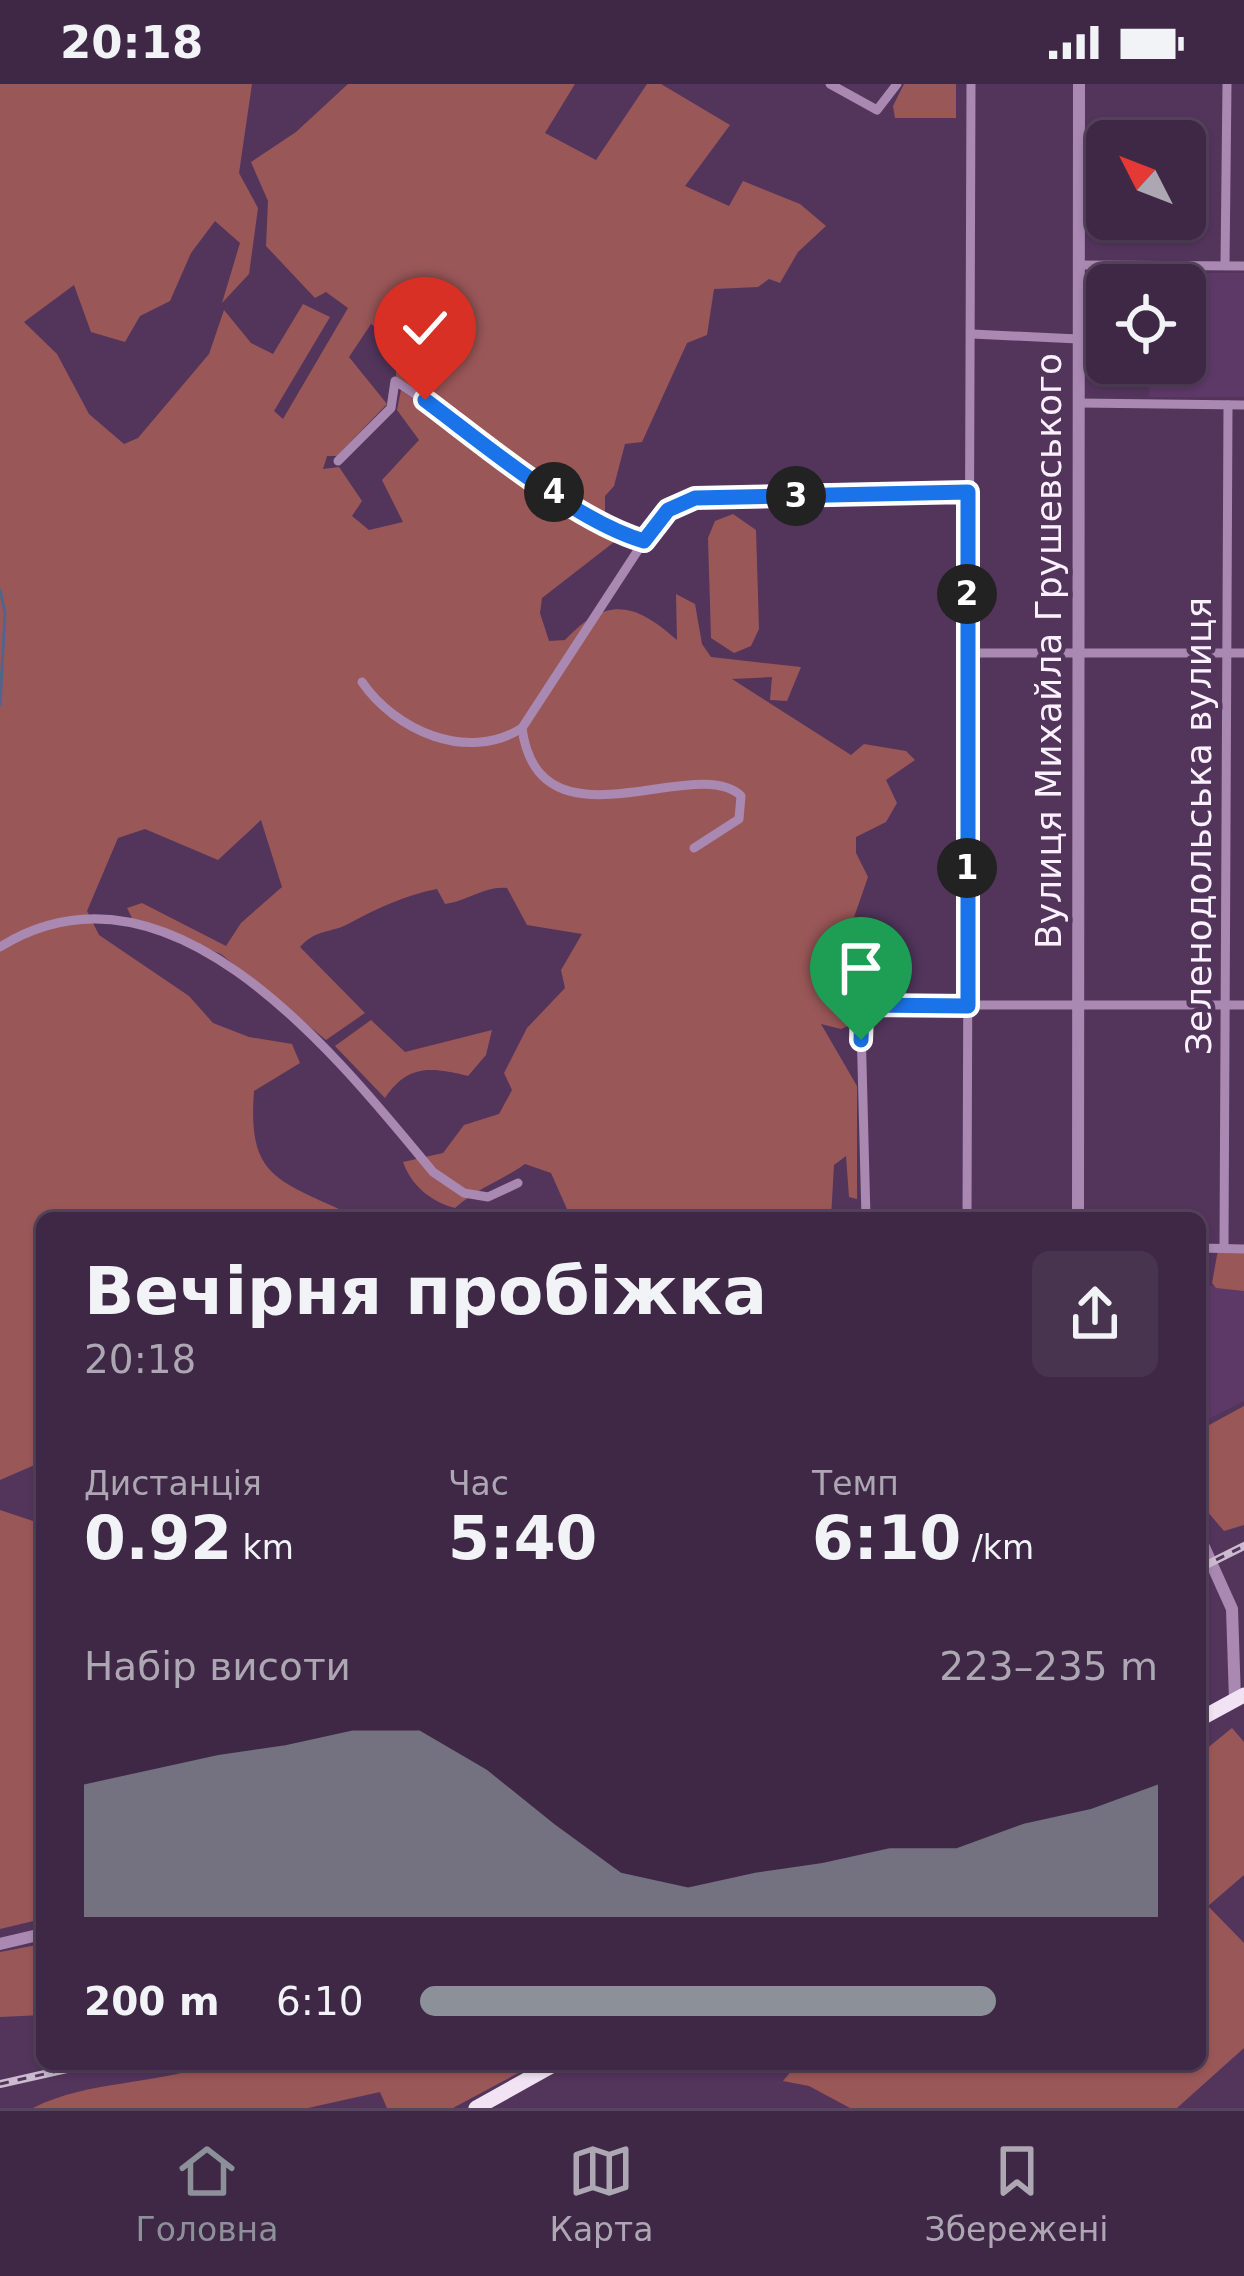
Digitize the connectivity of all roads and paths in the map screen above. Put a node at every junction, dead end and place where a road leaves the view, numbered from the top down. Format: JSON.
{"nodes":[{"id":1,"x":830,"y":84,"type":"edge"},
{"id":2,"x":897,"y":84,"type":"edge"},
{"id":3,"x":971,"y":84,"type":"edge"},
{"id":4,"x":1079,"y":84,"type":"edge"},
{"id":5,"x":1227,"y":84,"type":"edge"},
{"id":6,"x":1079,"y":265,"type":"junction"},
{"id":7,"x":1225,"y":265,"type":"junction"},
{"id":8,"x":1244,"y":266,"type":"edge"},
{"id":9,"x":972,"y":334,"type":"junction"},
{"id":10,"x":1078,"y":339,"type":"junction"},
{"id":11,"x":1078,"y":403,"type":"junction"},
{"id":12,"x":1228,"y":405,"type":"junction"},
{"id":13,"x":1244,"y":405,"type":"edge"},
{"id":14,"x":338,"y":461,"type":"dead end"},
{"id":15,"x":968,"y":492,"type":"junction"},
{"id":16,"x":644,"y":541,"type":"junction"},
{"id":17,"x":967,"y":652,"type":"junction"},
{"id":18,"x":1079,"y":653,"type":"junction"},
{"id":19,"x":1244,"y":653,"type":"edge"},
{"id":20,"x":1226,"y":654,"type":"junction"},
{"id":21,"x":362,"y":682,"type":"dead end"},
{"id":22,"x":522,"y":728,"type":"junction"},
{"id":23,"x":694,"y":848,"type":"dead end"},
{"id":24,"x":0,"y":947,"type":"edge"},
{"id":25,"x":1224,"y":1005,"type":"junction"},
{"id":26,"x":1244,"y":1005,"type":"edge"},
{"id":27,"x":968,"y":1006,"type":"junction"},
{"id":28,"x":1078,"y":1006,"type":"junction"},
{"id":29,"x":518,"y":1183,"type":"dead end"},
{"id":30,"x":866,"y":1212,"type":"edge"},
{"id":31,"x":968,"y":1212,"type":"edge"},
{"id":32,"x":1078,"y":1212,"type":"edge"},
{"id":33,"x":1224,"y":1246,"type":"junction"},
{"id":34,"x":1206,"y":1248,"type":"edge"},
{"id":35,"x":1244,"y":1249,"type":"edge"},
{"id":36,"x":1206,"y":1551,"type":"edge"},
{"id":37,"x":1240,"y":1698,"type":"edge"},
{"id":38,"x":1206,"y":1716,"type":"edge"},
{"id":39,"x":36,"y":1935,"type":"edge"},
{"id":40,"x":0,"y":1944,"type":"edge"},
{"id":41,"x":544,"y":2070,"type":"edge"},
{"id":42,"x":476,"y":2108,"type":"edge"}],
"edges":[{"from":1,"to":2,"type":"street"},
{"from":3,"to":9,"type":"street"},
{"from":4,"to":6,"type":"street","name":"Вулиця Михайла Грушевського"},
{"from":5,"to":7,"type":"street"},
{"from":6,"to":7,"type":"street"},
{"from":6,"to":10,"type":"street","name":"Вулиця Михайла Грушевського"},
{"from":7,"to":8,"type":"street"},
{"from":9,"to":10,"type":"street"},
{"from":9,"to":15,"type":"street"},
{"from":10,"to":11,"type":"street","name":"Вулиця Михайла Грушевського"},
{"from":11,"to":12,"type":"street"},
{"from":11,"to":18,"type":"street","name":"Вулиця Михайла Грушевського"},
{"from":12,"to":13,"type":"street"},
{"from":12,"to":20,"type":"street","name":"Зеленодольська вулиця"},
{"from":14,"to":16,"type":"street"},
{"from":15,"to":16,"type":"street"},
{"from":15,"to":17,"type":"street"},
{"from":16,"to":22,"type":"street"},
{"from":17,"to":18,"type":"street"},
{"from":17,"to":27,"type":"street"},
{"from":18,"to":20,"type":"street"},
{"from":18,"to":28,"type":"street","name":"Вулиця Михайла Грушевського"},
{"from":19,"to":20,"type":"street"},
{"from":20,"to":25,"type":"street","name":"Зеленодольська вулиця"},
{"from":21,"to":22,"type":"street"},
{"from":22,"to":23,"type":"street"},
{"from":24,"to":29,"type":"street"},
{"from":25,"to":26,"type":"street"},
{"from":25,"to":28,"type":"street"},
{"from":25,"to":33,"type":"street","name":"Зеленодольська вулиця"},
{"from":27,"to":28,"type":"street"},
{"from":27,"to":30,"type":"street"},
{"from":27,"to":31,"type":"street"},
{"from":28,"to":32,"type":"street","name":"Вулиця Михайла Грушевського"},
{"from":33,"to":34,"type":"street"},
{"from":33,"to":35,"type":"street"},
{"from":36,"to":37,"type":"street"},
{"from":37,"to":38,"type":"main road"},
{"from":39,"to":40,"type":"street"},
{"from":41,"to":42,"type":"main road"}]}
